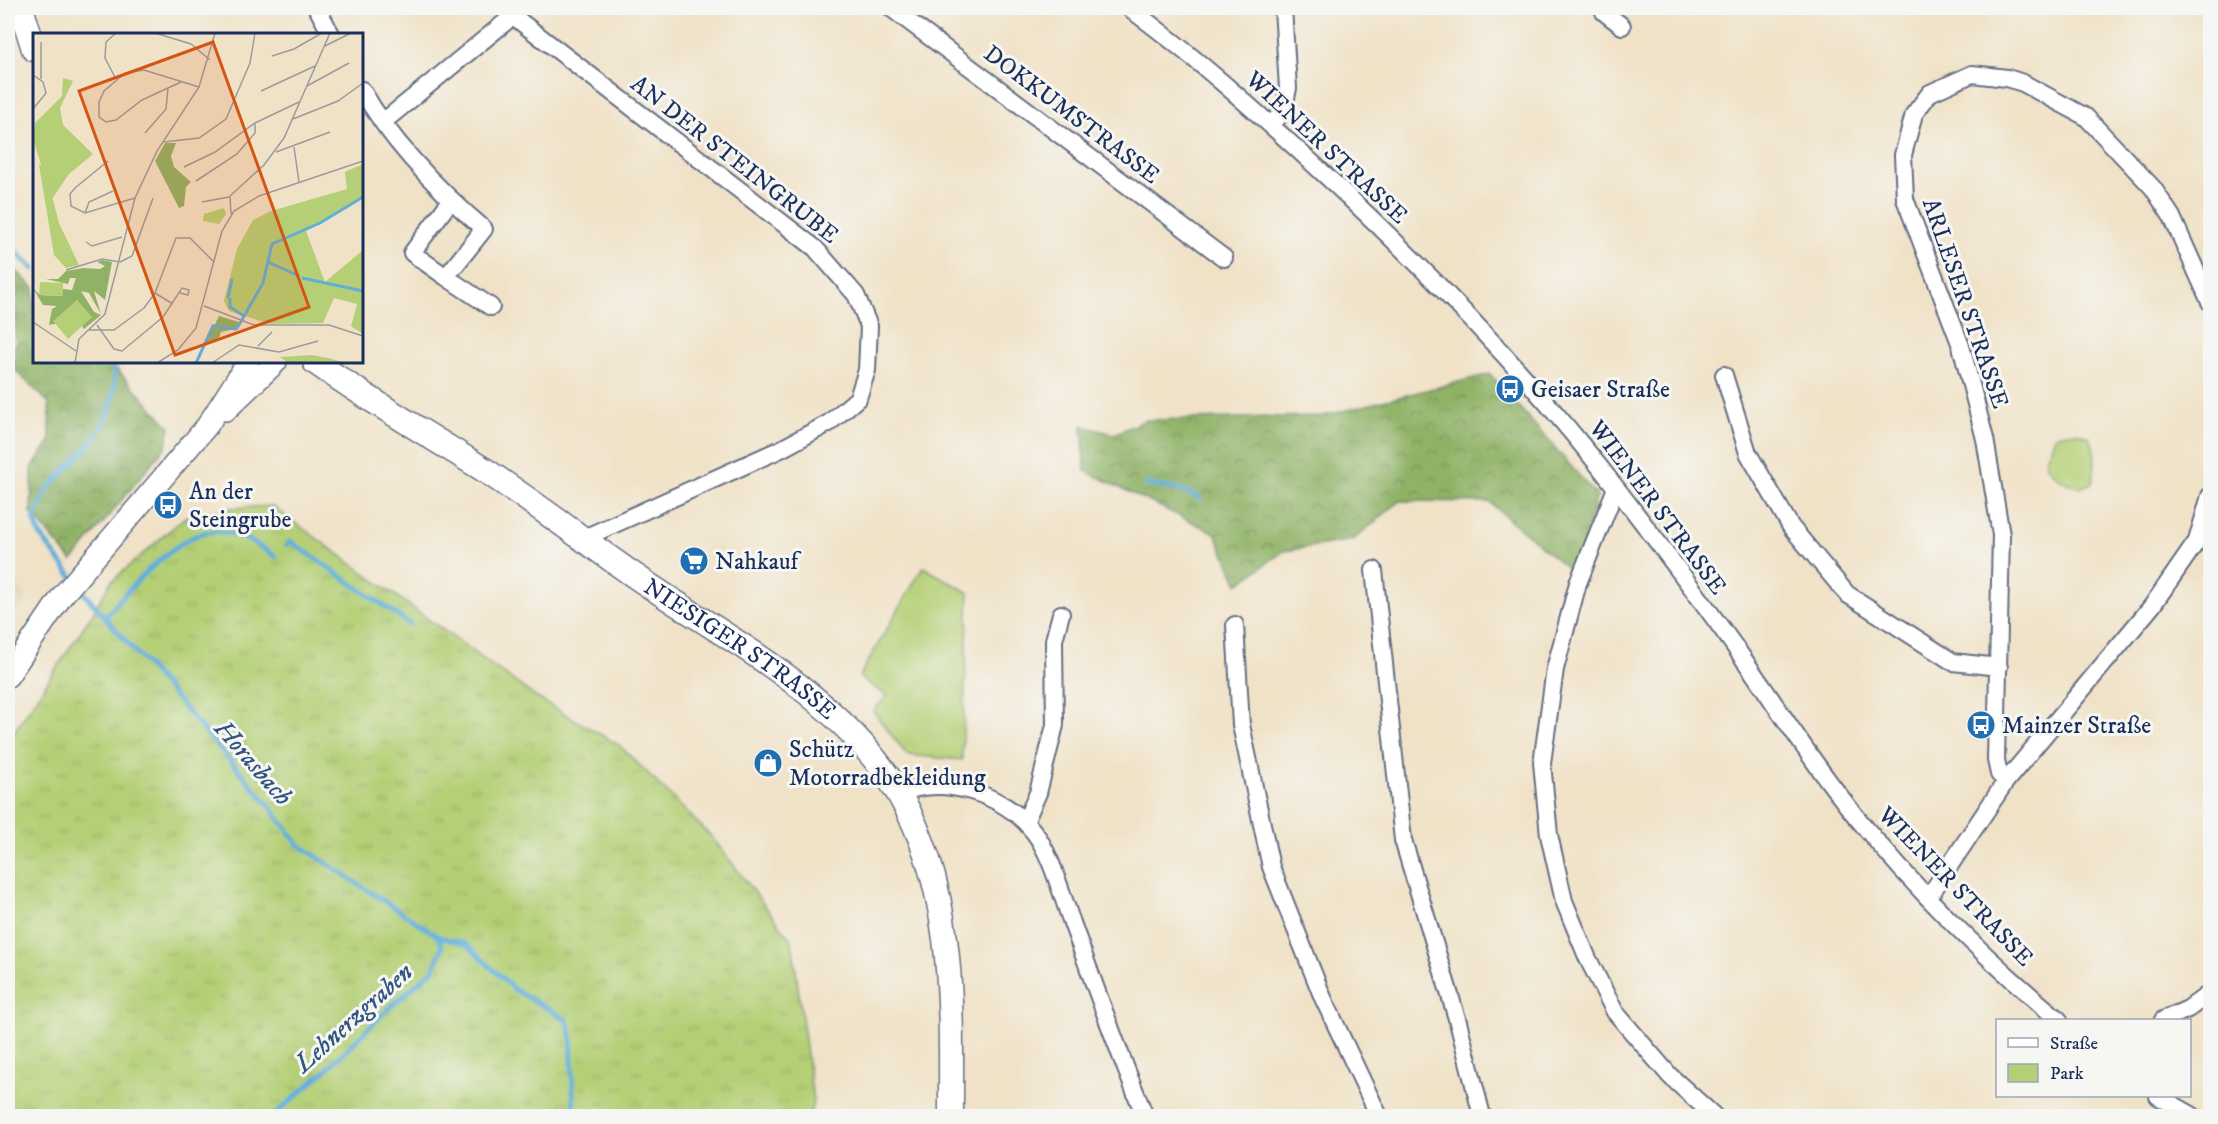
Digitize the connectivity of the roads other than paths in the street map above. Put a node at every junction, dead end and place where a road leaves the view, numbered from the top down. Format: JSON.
{"nodes":[{"id":1,"x":21,"y":8,"type":"edge"},
{"id":2,"x":317,"y":8,"type":"edge"},
{"id":3,"x":891,"y":8,"type":"edge"},
{"id":4,"x":1129,"y":8,"type":"edge"},
{"id":5,"x":1283,"y":8,"type":"edge"},
{"id":6,"x":1603,"y":8,"type":"edge"},
{"id":7,"x":510,"y":12,"type":"edge"},
{"id":8,"x":1622,"y":26,"type":"dead end"},
{"id":9,"x":330,"y":33,"type":"edge"},
{"id":10,"x":33,"y":46,"type":"edge"},
{"id":11,"x":363,"y":92,"type":"edge"},
{"id":12,"x":383,"y":122,"type":"junction"},
{"id":13,"x":1272,"y":126,"type":"junction"},
{"id":14,"x":451,"y":200,"type":"junction"},
{"id":15,"x":1224,"y":258,"type":"dead end"},
{"id":16,"x":446,"y":277,"type":"junction"},
{"id":17,"x":2211,"y":302,"type":"edge"},
{"id":18,"x":491,"y":307,"type":"dead end"},
{"id":19,"x":247,"y":363,"type":"edge"},
{"id":20,"x":275,"y":363,"type":"edge"},
{"id":21,"x":317,"y":363,"type":"edge"},
{"id":22,"x":1724,"y":375,"type":"dead end"},
{"id":23,"x":207,"y":426,"type":"junction"},
{"id":24,"x":1616,"y":488,"type":"junction"},
{"id":25,"x":2211,"y":496,"type":"edge"},
{"id":26,"x":584,"y":538,"type":"junction"},
{"id":27,"x":1374,"y":570,"type":"dead end"},
{"id":28,"x":1061,"y":614,"type":"dead end"},
{"id":29,"x":1235,"y":625,"type":"dead end"},
{"id":30,"x":1999,"y":667,"type":"junction"},
{"id":31,"x":8,"y":676,"type":"edge"},
{"id":32,"x":2006,"y":781,"type":"junction"},
{"id":33,"x":899,"y":794,"type":"junction"},
{"id":34,"x":1025,"y":822,"type":"junction"},
{"id":35,"x":1928,"y":898,"type":"junction"},
{"id":36,"x":2211,"y":993,"type":"edge"},
{"id":37,"x":2058,"y":1019,"type":"edge"},
{"id":38,"x":2165,"y":1019,"type":"edge"},
{"id":39,"x":2161,"y":1097,"type":"edge"},
{"id":40,"x":951,"y":1116,"type":"edge"},
{"id":41,"x":1145,"y":1116,"type":"edge"},
{"id":42,"x":1379,"y":1116,"type":"edge"},
{"id":43,"x":1482,"y":1116,"type":"edge"},
{"id":44,"x":1714,"y":1116,"type":"edge"},
{"id":45,"x":2193,"y":1116,"type":"edge"}],
"edges":[{"from":1,"to":10,"type":"main road"},
{"from":2,"to":9,"type":"street"},
{"from":3,"to":15,"type":"street","name":"DOKKUMSTRASSE"},
{"from":4,"to":13,"type":"street","name":"WIENER STRASSE"},
{"from":5,"to":13,"type":"street"},
{"from":6,"to":8,"type":"street"},
{"from":7,"to":12,"type":"street"},
{"from":7,"to":26,"type":"street","name":"AN DER STEINGRUBE"},
{"from":11,"to":12,"type":"street"},
{"from":12,"to":14,"type":"street"},
{"from":13,"to":24,"type":"street","name":"WIENER STRASSE"},
{"from":14,"to":16,"type":"street"},
{"from":14,"to":16,"type":"street"},
{"from":16,"to":18,"type":"street"},
{"from":17,"to":30,"type":"street","name":"ARLESER STRASSE"},
{"from":19,"to":23,"type":"street"},
{"from":20,"to":23,"type":"street"},
{"from":21,"to":26,"type":"main road","name":"NIESIGER STRASSE"},
{"from":22,"to":30,"type":"street"},
{"from":23,"to":31,"type":"street"},
{"from":24,"to":35,"type":"street","name":"WIENER STRASSE"},
{"from":24,"to":44,"type":"street"},
{"from":25,"to":32,"type":"street"},
{"from":26,"to":33,"type":"main road","name":"NIESIGER STRASSE"},
{"from":27,"to":43,"type":"street"},
{"from":28,"to":34,"type":"street"},
{"from":29,"to":42,"type":"street"},
{"from":30,"to":32,"type":"street","name":"ARLESER STRASSE"},
{"from":32,"to":35,"type":"street"},
{"from":33,"to":34,"type":"street"},
{"from":33,"to":40,"type":"main road","name":"NIESIGER STRASSE"},
{"from":34,"to":41,"type":"street"},
{"from":35,"to":37,"type":"street","name":"WIENER STRASSE"},
{"from":36,"to":38,"type":"street"},
{"from":39,"to":45,"type":"street"}]}
